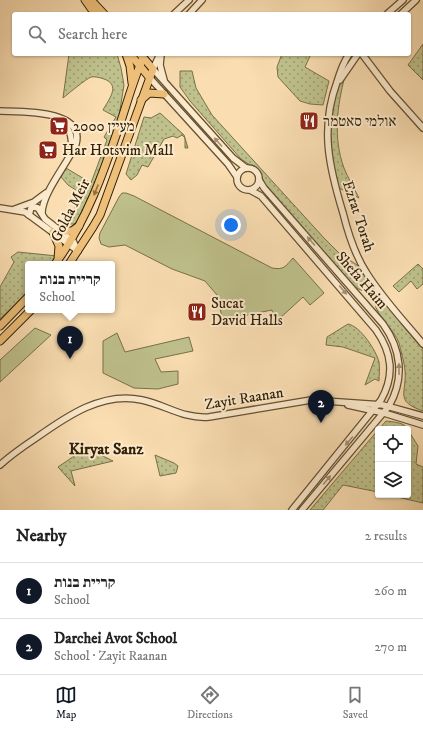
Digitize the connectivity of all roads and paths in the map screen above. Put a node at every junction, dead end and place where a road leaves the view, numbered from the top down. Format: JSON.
{"nodes":[{"id":1,"x":85,"y":0,"type":"edge"},
{"id":2,"x":91,"y":0,"type":"edge"},
{"id":3,"x":189,"y":0,"type":"edge"},
{"id":4,"x":202,"y":0,"type":"edge"},
{"id":5,"x":403,"y":0,"type":"edge"},
{"id":6,"x":416,"y":0,"type":"edge"},
{"id":7,"x":94,"y":12,"type":"edge"},
{"id":8,"x":102,"y":12,"type":"edge"},
{"id":9,"x":176,"y":12,"type":"edge"},
{"id":10,"x":191,"y":12,"type":"edge"},
{"id":11,"x":389,"y":12,"type":"edge"},
{"id":12,"x":403,"y":12,"type":"edge"},
{"id":13,"x":127,"y":56,"type":"edge"},
{"id":14,"x":132,"y":56,"type":"edge"},
{"id":15,"x":143,"y":56,"type":"edge"},
{"id":16,"x":144,"y":56,"type":"edge"},
{"id":17,"x":160,"y":56,"type":"edge"},
{"id":18,"x":161,"y":56,"type":"edge"},
{"id":19,"x":348,"y":56,"type":"edge"},
{"id":20,"x":356,"y":56,"type":"edge"},
{"id":21,"x":364,"y":56,"type":"edge"},
{"id":22,"x":140,"y":66,"type":"junction"},
{"id":23,"x":153,"y":69,"type":"junction"},
{"id":24,"x":149,"y":77,"type":"junction"},
{"id":25,"x":165,"y":82,"type":"junction"},
{"id":26,"x":132,"y":87,"type":"junction"},
{"id":27,"x":164,"y":94,"type":"junction"},
{"id":28,"x":332,"y":94,"type":"junction"},
{"id":29,"x":140,"y":100,"type":"junction"},
{"id":30,"x":0,"y":111,"type":"edge"},
{"id":31,"x":423,"y":128,"type":"edge"},
{"id":32,"x":246,"y":168,"type":"junction"},
{"id":33,"x":237,"y":177,"type":"junction"},
{"id":34,"x":259,"y":180,"type":"junction"},
{"id":35,"x":50,"y":189,"type":"junction"},
{"id":36,"x":250,"y":190,"type":"junction"},
{"id":37,"x":0,"y":208,"type":"edge"},
{"id":38,"x":13,"y":210,"type":"junction"},
{"id":39,"x":42,"y":212,"type":"junction"},
{"id":40,"x":30,"y":215,"type":"junction"},
{"id":41,"x":81,"y":223,"type":"junction"},
{"id":42,"x":56,"y":231,"type":"junction"},
{"id":43,"x":70,"y":242,"type":"junction"},
{"id":44,"x":78,"y":252,"type":"junction"},
{"id":45,"x":56,"y":261,"type":"edge"},
{"id":46,"x":57,"y":261,"type":"edge"},
{"id":47,"x":71,"y":261,"type":"edge"},
{"id":48,"x":25,"y":300,"type":"edge"},
{"id":49,"x":28,"y":313,"type":"edge"},
{"id":50,"x":0,"y":326,"type":"edge"},
{"id":51,"x":0,"y":341,"type":"edge"},
{"id":52,"x":423,"y":344,"type":"edge"},
{"id":53,"x":334,"y":402,"type":"junction"},
{"id":54,"x":378,"y":404,"type":"junction"},
{"id":55,"x":389,"y":406,"type":"junction"},
{"id":56,"x":374,"y":411,"type":"junction"},
{"id":57,"x":384,"y":412,"type":"junction"},
{"id":58,"x":423,"y":416,"type":"edge"},
{"id":59,"x":423,"y":425,"type":"edge"},
{"id":60,"x":0,"y":465,"type":"edge"},
{"id":61,"x":292,"y":510,"type":"edge"},
{"id":62,"x":302,"y":510,"type":"edge"}],
"edges":[{"from":1,"to":7,"type":"main road"},
{"from":2,"to":8,"type":"main road"},
{"from":3,"to":9,"type":"street"},
{"from":4,"to":10,"type":"street"},
{"from":5,"to":11,"type":"street"},
{"from":6,"to":12,"type":"street"},
{"from":13,"to":26,"type":"main road"},
{"from":14,"to":22,"type":"main road"},
{"from":15,"to":22,"type":"main road","name":"Golda Meir"},
{"from":16,"to":23,"type":"main road"},
{"from":17,"to":23,"type":"street","name":"Golda Meir"},
{"from":18,"to":25,"type":"street"},
{"from":19,"to":28,"type":"street"},
{"from":20,"to":28,"type":"street"},
{"from":21,"to":31,"type":"street"},
{"from":22,"to":24,"type":"main road"},
{"from":22,"to":26,"type":"main road","name":"Golda Meir"},
{"from":23,"to":24,"type":"main road","name":"Golda Meir"},
{"from":23,"to":25,"type":"street"},
{"from":24,"to":27,"type":"street"},
{"from":24,"to":29,"type":"main road","name":"Golda Meir"},
{"from":32,"to":25,"type":"street","one_way":true},
{"from":26,"to":41,"type":"main road","name":"Golda Meir","one_way":true},
{"from":27,"to":29,"type":"main road"},
{"from":27,"to":33,"type":"street"},
{"from":28,"to":52,"type":"street","name":"Ezrat Torah"},
{"from":29,"to":44,"type":"main road","name":"Golda Meir"},
{"from":30,"to":35,"type":"street"},
{"from":32,"to":33,"type":"street"},
{"from":32,"to":34,"type":"street"},
{"from":33,"to":36,"type":"street"},
{"from":34,"to":36,"type":"street"},
{"from":55,"to":34,"type":"street","name":"Shefa Haim","one_way":true},
{"from":35,"to":38,"type":"street"},
{"from":35,"to":39,"type":"street"},
{"from":36,"to":54,"type":"street","name":"Shefa Haim","one_way":true},
{"from":37,"to":38,"type":"street"},
{"from":38,"to":40,"type":"street"},
{"from":39,"to":40,"type":"street"},
{"from":39,"to":42,"type":"street"},
{"from":40,"to":42,"type":"street"},
{"from":41,"to":42,"type":"main road"},
{"from":41,"to":43,"type":"main road","name":"Golda Meir"},
{"from":42,"to":43,"type":"street"},
{"from":42,"to":45,"type":"main road"},
{"from":43,"to":44,"type":"street"},
{"from":43,"to":46,"type":"main road","name":"Golda Meir"},
{"from":44,"to":47,"type":"main road","name":"Golda Meir"},
{"from":48,"to":50,"type":"main road"},
{"from":49,"to":51,"type":"main road"},
{"from":53,"to":54,"type":"street","name":"Zayit Raanan"},
{"from":53,"to":56,"type":"street","name":"Zayit Raanan"},
{"from":53,"to":60,"type":"street","name":"Zayit Raanan"},
{"from":54,"to":55,"type":"street","name":"Zayit Raanan"},
{"from":54,"to":56,"type":"street","name":"Shefa Haim"},
{"from":55,"to":57,"type":"street","name":"Shefa Haim"},
{"from":55,"to":58,"type":"street","name":"Zayit Raanan"},
{"from":56,"to":57,"type":"street","name":"Zayit Raanan"},
{"from":56,"to":61,"type":"street","name":"Shefa Haim","one_way":true},
{"from":57,"to":59,"type":"street","name":"Zayit Raanan"},
{"from":62,"to":57,"type":"street","name":"Shefa Haim","one_way":true}]}
